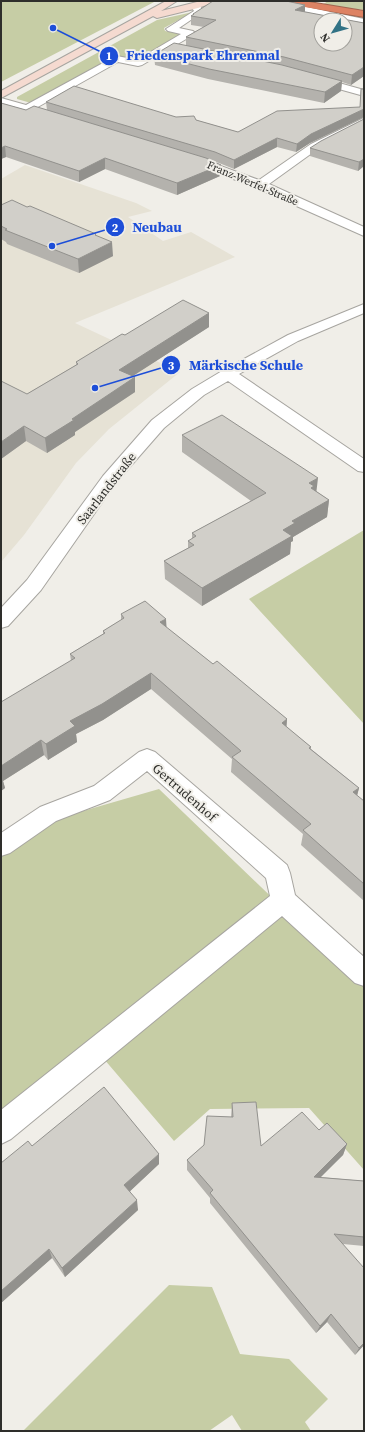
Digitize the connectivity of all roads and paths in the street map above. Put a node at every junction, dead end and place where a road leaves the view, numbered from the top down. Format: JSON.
{"nodes":[{"id":1,"x":173,"y":1,"type":"edge"},
{"id":2,"x":209,"y":1,"type":"edge"},
{"id":3,"x":265,"y":1,"type":"edge"},
{"id":4,"x":287,"y":1,"type":"edge"},
{"id":5,"x":195,"y":6,"type":"junction"},
{"id":6,"x":363,"y":16,"type":"edge"},
{"id":7,"x":137,"y":22,"type":"junction"},
{"id":8,"x":166,"y":47,"type":"junction"},
{"id":9,"x":181,"y":50,"type":"edge"},
{"id":10,"x":305,"y":76,"type":"edge"},
{"id":11,"x":364,"y":93,"type":"edge"},
{"id":12,"x":1,"y":95,"type":"edge"},
{"id":13,"x":1,"y":101,"type":"edge"},
{"id":14,"x":28,"y":108,"type":"junction"},
{"id":15,"x":64,"y":119,"type":"edge"},
{"id":16,"x":364,"y":121,"type":"edge"},
{"id":17,"x":184,"y":156,"type":"edge"},
{"id":18,"x":260,"y":185,"type":"junction"},
{"id":19,"x":364,"y":232,"type":"edge"},
{"id":20,"x":364,"y":308,"type":"edge"},
{"id":21,"x":228,"y":374,"type":"junction"},
{"id":22,"x":364,"y":467,"type":"edge"},
{"id":23,"x":1,"y":621,"type":"edge"},
{"id":24,"x":1,"y":846,"type":"edge"},
{"id":25,"x":283,"y":900,"type":"junction"},
{"id":26,"x":364,"y":974,"type":"edge"},
{"id":27,"x":1,"y":1129,"type":"edge"}],
"edges":[{"from":1,"to":7,"type":"street"},
{"from":2,"to":5,"type":"street"},
{"from":3,"to":6,"type":"street"},
{"from":4,"to":6,"type":"highway"},
{"from":5,"to":7,"type":"street"},
{"from":5,"to":8,"type":"street"},
{"from":7,"to":12,"type":"street"},
{"from":8,"to":9,"type":"street"},
{"from":8,"to":14,"type":"street"},
{"from":10,"to":11,"type":"street"},
{"from":13,"to":14,"type":"street"},
{"from":14,"to":15,"type":"street"},
{"from":16,"to":18,"type":"street"},
{"from":17,"to":18,"type":"street","name":"Franz-Werfel-Straße"},
{"from":18,"to":19,"type":"street","name":"Franz-Werfel-Straße"},
{"from":20,"to":21,"type":"street","name":"Saarlandstraße"},
{"from":21,"to":22,"type":"street"},
{"from":21,"to":23,"type":"street","name":"Saarlandstraße"},
{"from":24,"to":25,"type":"street","name":"Gertrudenhof"},
{"from":25,"to":26,"type":"street"},
{"from":25,"to":27,"type":"street"}]}
